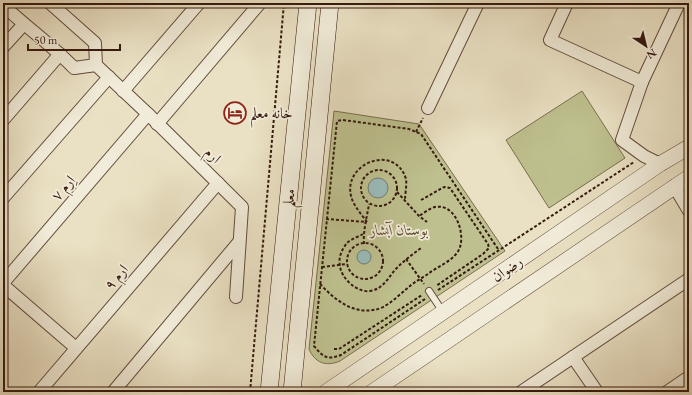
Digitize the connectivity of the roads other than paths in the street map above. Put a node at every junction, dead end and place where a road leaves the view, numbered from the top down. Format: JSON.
{"nodes":[{"id":1,"x":199,"y":3,"type":"edge"},
{"id":2,"x":260,"y":3,"type":"edge"},
{"id":3,"x":308,"y":3,"type":"edge"},
{"id":4,"x":330,"y":3,"type":"edge"},
{"id":5,"x":478,"y":3,"type":"edge"},
{"id":6,"x":567,"y":3,"type":"edge"},
{"id":7,"x":679,"y":3,"type":"edge"},
{"id":8,"x":52,"y":4,"type":"edge"},
{"id":9,"x":3,"y":5,"type":"edge"},
{"id":10,"x":24,"y":24,"type":"junction"},
{"id":11,"x":3,"y":47,"type":"edge"},
{"id":12,"x":60,"y":54,"type":"junction"},
{"id":13,"x":96,"y":65,"type":"junction"},
{"id":14,"x":109,"y":77,"type":"junction"},
{"id":15,"x":642,"y":82,"type":"junction"},
{"id":16,"x":123,"y":91,"type":"junction"},
{"id":17,"x":428,"y":108,"type":"road end"},
{"id":18,"x":148,"y":114,"type":"junction"},
{"id":19,"x":3,"y":120,"type":"edge"},
{"id":20,"x":157,"y":124,"type":"junction"},
{"id":21,"x":689,"y":146,"type":"edge"},
{"id":22,"x":660,"y":164,"type":"junction"},
{"id":23,"x":689,"y":177,"type":"edge"},
{"id":24,"x":218,"y":183,"type":"junction"},
{"id":25,"x":674,"y":186,"type":"junction"},
{"id":26,"x":3,"y":198,"type":"edge"},
{"id":27,"x":689,"y":211,"type":"edge"},
{"id":28,"x":239,"y":242,"type":"junction"},
{"id":29,"x":689,"y":279,"type":"edge"},
{"id":30,"x":3,"y":284,"type":"edge"},
{"id":31,"x":430,"y":293,"type":"road end"},
{"id":32,"x":236,"y":297,"type":"dead end"},
{"id":33,"x":443,"y":312,"type":"junction"},
{"id":34,"x":76,"y":348,"type":"junction"},
{"id":35,"x":573,"y":357,"type":"junction"},
{"id":36,"x":689,"y":377,"type":"edge"},
{"id":37,"x":295,"y":390,"type":"edge"},
{"id":38,"x":39,"y":392,"type":"edge"},
{"id":39,"x":113,"y":392,"type":"edge"},
{"id":40,"x":269,"y":392,"type":"edge"},
{"id":41,"x":326,"y":392,"type":"edge"},
{"id":42,"x":372,"y":392,"type":"edge"},
{"id":43,"x":522,"y":392,"type":"edge"},
{"id":44,"x":597,"y":392,"type":"edge"},
{"id":45,"x":667,"y":392,"type":"edge"}],
"edges":[{"from":1,"to":16,"type":"street"},
{"from":2,"to":20,"type":"street"},
{"from":3,"to":40,"type":"main road","name":"معلم"},
{"from":4,"to":37,"type":"main road","name":"معلم"},
{"from":5,"to":17,"type":"street"},
{"from":6,"to":15,"type":"street"},
{"from":7,"to":15,"type":"street"},
{"from":8,"to":13,"type":"street"},
{"from":9,"to":10,"type":"street"},
{"from":10,"to":11,"type":"street"},
{"from":10,"to":12,"type":"street"},
{"from":12,"to":13,"type":"street"},
{"from":12,"to":19,"type":"street"},
{"from":13,"to":14,"type":"street","name":"ارم"},
{"from":14,"to":16,"type":"street","name":"ارم"},
{"from":14,"to":26,"type":"street"},
{"from":15,"to":22,"type":"street"},
{"from":16,"to":18,"type":"street","name":"ارم"},
{"from":18,"to":20,"type":"street","name":"ارم"},
{"from":18,"to":30,"type":"street","name":"اِرم ۷"},
{"from":20,"to":24,"type":"street","name":"ارم"},
{"from":21,"to":22,"type":"street","name":"رضوان"},
{"from":22,"to":33,"type":"street","name":"رضوان"},
{"from":23,"to":25,"type":"street","name":"رضوان"},
{"from":24,"to":28,"type":"street","name":"ارم"},
{"from":24,"to":34,"type":"street","name":"ارم ۹"},
{"from":25,"to":27,"type":"street"},
{"from":25,"to":42,"type":"street","name":"رضوان"},
{"from":28,"to":32,"type":"street","name":"ارم"},
{"from":28,"to":39,"type":"street"},
{"from":29,"to":35,"type":"street"},
{"from":30,"to":34,"type":"street"},
{"from":31,"to":33,"type":"lane"},
{"from":33,"to":41,"type":"street","name":"رضوان"},
{"from":34,"to":38,"type":"street","name":"ارم ۹"},
{"from":35,"to":43,"type":"street"},
{"from":35,"to":44,"type":"street"},
{"from":36,"to":45,"type":"street"}]}
